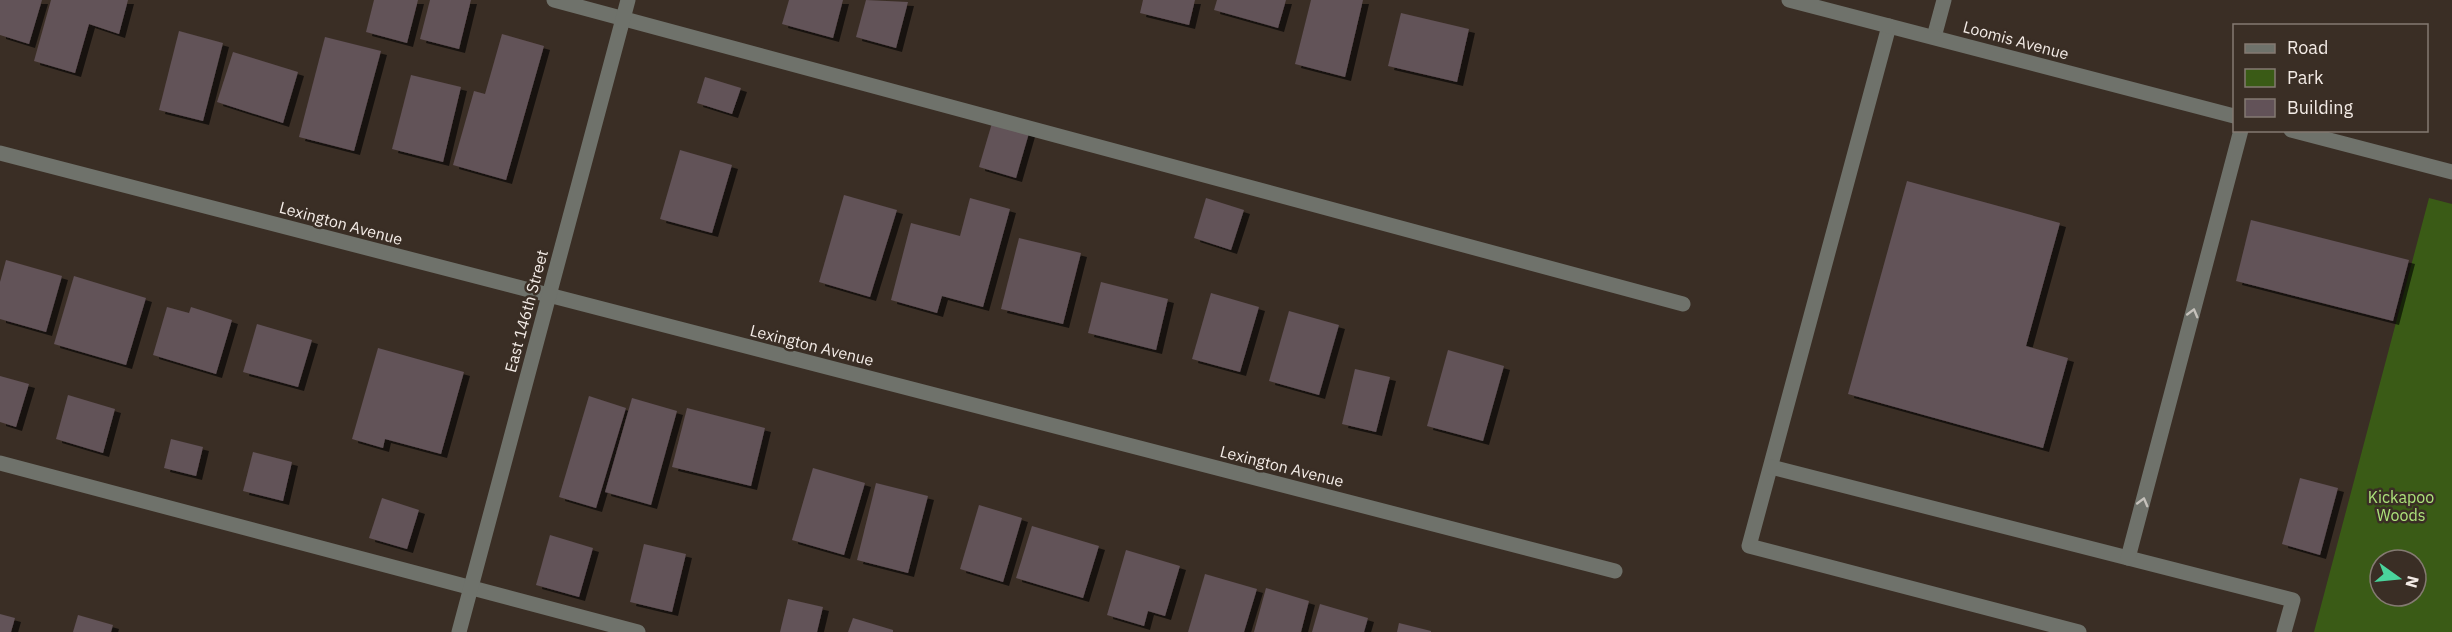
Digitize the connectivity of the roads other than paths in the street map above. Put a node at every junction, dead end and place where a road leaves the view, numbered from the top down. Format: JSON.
{"nodes":[{"id":1,"x":554,"y":0,"type":"edge"},
{"id":2,"x":628,"y":0,"type":"edge"},
{"id":3,"x":1789,"y":0,"type":"edge"},
{"id":4,"x":1944,"y":0,"type":"edge"},
{"id":5,"x":623,"y":19,"type":"junction"},
{"id":6,"x":1889,"y":26,"type":"junction"},
{"id":7,"x":1934,"y":37,"type":"junction"},
{"id":8,"x":2233,"y":115,"type":"edge"},
{"id":9,"x":2240,"y":132,"type":"edge"},
{"id":10,"x":2299,"y":132,"type":"edge"},
{"id":11,"x":0,"y":153,"type":"edge"},
{"id":12,"x":2452,"y":172,"type":"edge"},
{"id":13,"x":549,"y":296,"type":"junction"},
{"id":14,"x":1683,"y":304,"type":"dead end"},
{"id":15,"x":0,"y":464,"type":"edge"},
{"id":16,"x":1771,"y":467,"type":"junction"},
{"id":17,"x":2128,"y":558,"type":"junction"},
{"id":18,"x":1614,"y":571,"type":"dead end"},
{"id":19,"x":471,"y":589,"type":"junction"},
{"id":20,"x":459,"y":632,"type":"edge"},
{"id":21,"x":638,"y":632,"type":"edge"},
{"id":22,"x":2079,"y":632,"type":"edge"},
{"id":23,"x":2284,"y":632,"type":"edge"}],
"edges":[{"from":1,"to":5,"type":"street"},
{"from":2,"to":5,"type":"street","name":"East 146th Street"},
{"from":3,"to":6,"type":"street","name":"Loomis Avenue"},
{"from":4,"to":7,"type":"street"},
{"from":5,"to":13,"type":"street","name":"East 146th Street"},
{"from":5,"to":14,"type":"street"},
{"from":6,"to":7,"type":"street","name":"Loomis Avenue"},
{"from":6,"to":16,"type":"street"},
{"from":7,"to":8,"type":"street","name":"Loomis Avenue"},
{"from":17,"to":9,"type":"street","one_way":true},
{"from":10,"to":12,"type":"street"},
{"from":11,"to":13,"type":"street","name":"Lexington Avenue"},
{"from":13,"to":18,"type":"street","name":"Lexington Avenue"},
{"from":13,"to":19,"type":"street","name":"East 146th Street"},
{"from":15,"to":19,"type":"street"},
{"from":16,"to":17,"type":"street"},
{"from":16,"to":22,"type":"street"},
{"from":17,"to":23,"type":"street"},
{"from":19,"to":20,"type":"street","name":"East 146th Street"},
{"from":19,"to":21,"type":"street"}]}
